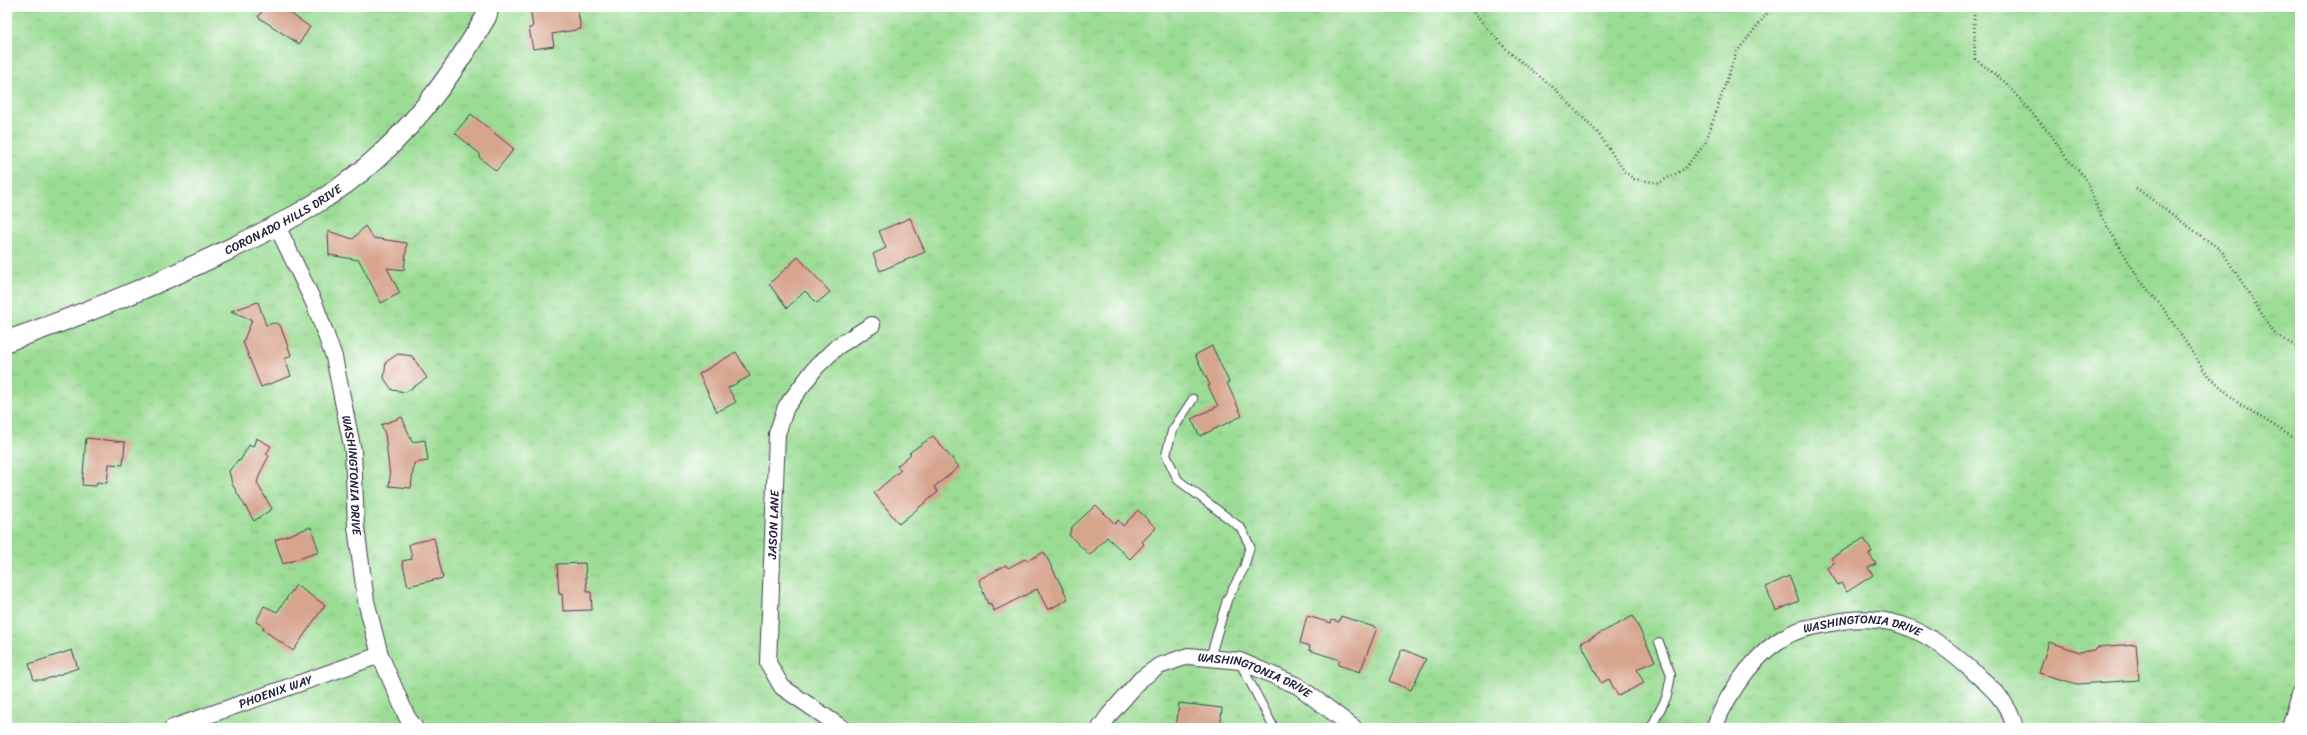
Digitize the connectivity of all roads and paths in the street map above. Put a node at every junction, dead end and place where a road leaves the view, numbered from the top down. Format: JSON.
{"nodes":[{"id":1,"x":489,"y":7,"type":"edge"},
{"id":2,"x":1468,"y":7,"type":"edge"},
{"id":3,"x":1772,"y":7,"type":"edge"},
{"id":4,"x":1974,"y":7,"type":"edge"},
{"id":5,"x":2136,"y":188,"type":"dead end"},
{"id":6,"x":277,"y":226,"type":"junction"},
{"id":7,"x":872,"y":325,"type":"dead end"},
{"id":8,"x":7,"y":341,"type":"edge"},
{"id":9,"x":2300,"y":349,"type":"edge"},
{"id":10,"x":1193,"y":399,"type":"dead end"},
{"id":11,"x":2300,"y":442,"type":"edge"},
{"id":12,"x":1659,"y":642,"type":"dead end"},
{"id":13,"x":380,"y":656,"type":"junction"},
{"id":14,"x":1210,"y":658,"type":"junction"},
{"id":15,"x":1240,"y":661,"type":"junction"},
{"id":16,"x":2300,"y":694,"type":"edge"},
{"id":17,"x":172,"y":728,"type":"edge"},
{"id":18,"x":415,"y":728,"type":"edge"},
{"id":19,"x":842,"y":728,"type":"edge"},
{"id":20,"x":1100,"y":728,"type":"edge"},
{"id":21,"x":1274,"y":728,"type":"edge"},
{"id":22,"x":1354,"y":728,"type":"edge"},
{"id":23,"x":1651,"y":728,"type":"edge"},
{"id":24,"x":1714,"y":728,"type":"edge"},
{"id":25,"x":2015,"y":728,"type":"edge"},
{"id":26,"x":2290,"y":728,"type":"edge"}],
"edges":[{"from":1,"to":6,"type":"street","name":"CORONADO HILLS DRIVE"},
{"from":2,"to":3,"type":"path"},
{"from":4,"to":11,"type":"path"},
{"from":5,"to":9,"type":"path"},
{"from":6,"to":8,"type":"street","name":"CORONADO HILLS DRIVE"},
{"from":6,"to":13,"type":"street","name":"WASHINGTONIA DRIVE"},
{"from":7,"to":19,"type":"street","name":"JASON LANE"},
{"from":10,"to":14,"type":"lane"},
{"from":12,"to":23,"type":"lane"},
{"from":13,"to":17,"type":"street","name":"PHOENIX WAY"},
{"from":13,"to":18,"type":"street","name":"WASHINGTONIA DRIVE"},
{"from":14,"to":15,"type":"street","name":"WASHINGTONIA DRIVE"},
{"from":14,"to":20,"type":"street","name":"WASHINGTONIA DRIVE"},
{"from":15,"to":21,"type":"lane"},
{"from":15,"to":22,"type":"street","name":"WASHINGTONIA DRIVE"},
{"from":16,"to":26,"type":"street"},
{"from":24,"to":25,"type":"street","name":"WASHINGTONIA DRIVE"}]}
